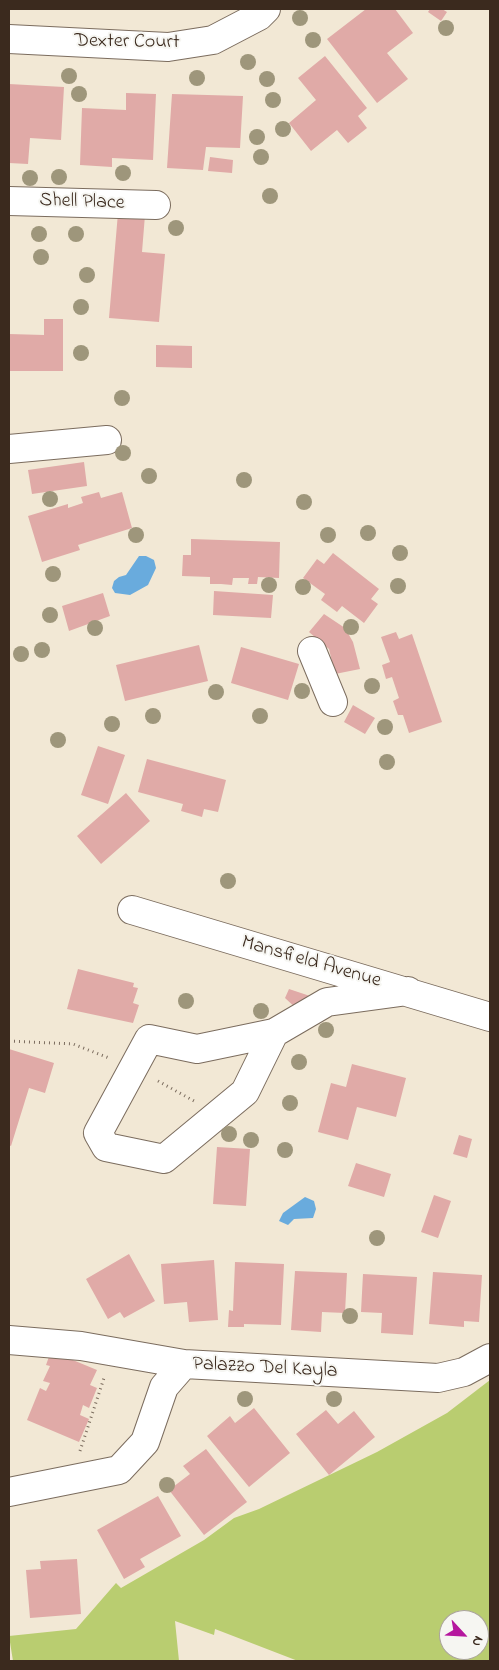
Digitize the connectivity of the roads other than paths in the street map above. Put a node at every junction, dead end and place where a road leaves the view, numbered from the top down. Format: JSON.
{"nodes":[{"id":1,"x":266,"y":9,"type":"edge"},
{"id":2,"x":9,"y":39,"type":"edge"},
{"id":3,"x":9,"y":201,"type":"edge"},
{"id":4,"x":156,"y":205,"type":"dead end"},
{"id":5,"x":108,"y":440,"type":"dead end"},
{"id":6,"x":9,"y":449,"type":"edge"},
{"id":7,"x":312,"y":652,"type":"dead end"},
{"id":8,"x":333,"y":702,"type":"dead end"},
{"id":9,"x":132,"y":910,"type":"dead end"},
{"id":10,"x":408,"y":991,"type":"junction"},
{"id":11,"x":490,"y":1017,"type":"edge"},
{"id":12,"x":274,"y":1033,"type":"junction"},
{"id":13,"x":9,"y":1340,"type":"edge"},
{"id":14,"x":490,"y":1358,"type":"edge"},
{"id":15,"x":184,"y":1364,"type":"junction"},
{"id":16,"x":9,"y":1492,"type":"edge"}],
"edges":[{"from":1,"to":2,"type":"street","name":"Dexter Court"},
{"from":3,"to":4,"type":"street","name":"Shell Place"},
{"from":5,"to":6,"type":"street"},
{"from":7,"to":8,"type":"street"},
{"from":9,"to":10,"type":"street","name":"Mansfield Avenue"},
{"from":10,"to":11,"type":"street","name":"Mansfield Avenue"},
{"from":10,"to":12,"type":"street"},
{"from":12,"to":12,"type":"street"},
{"from":13,"to":15,"type":"street"},
{"from":14,"to":15,"type":"street","name":"Palazzo Del Kayla"},
{"from":15,"to":16,"type":"street","name":"Palazzo Del Kayla"}]}
